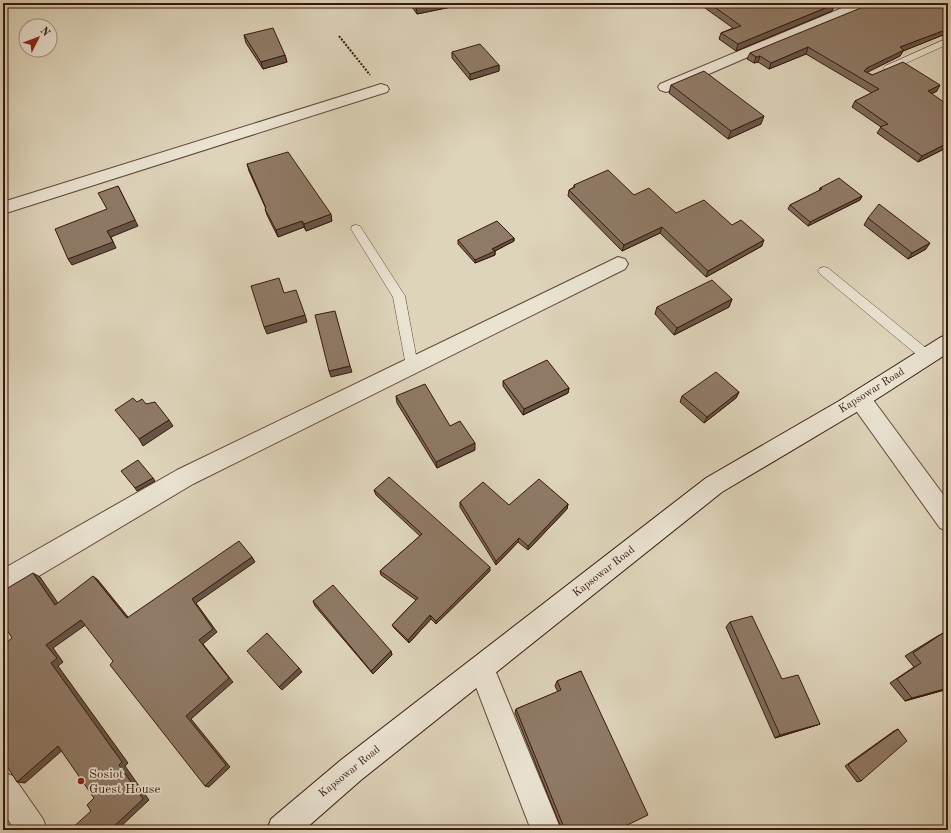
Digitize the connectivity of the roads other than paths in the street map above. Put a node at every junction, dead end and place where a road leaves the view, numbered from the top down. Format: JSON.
{"nodes":[{"id":1,"x":868,"y":3,"type":"edge"},
{"id":2,"x":948,"y":41,"type":"edge"},
{"id":3,"x":883,"y":71,"type":"edge"},
{"id":4,"x":666,"y":87,"type":"dead end"},
{"id":5,"x":381,"y":89,"type":"road end"},
{"id":6,"x":3,"y":208,"type":"edge"},
{"id":7,"x":356,"y":229,"type":"dead end"},
{"id":8,"x":618,"y":264,"type":"dead end"},
{"id":9,"x":824,"y":271,"type":"dead end"},
{"id":10,"x":948,"y":343,"type":"edge"},
{"id":11,"x":927,"y":356,"type":"junction"},
{"id":12,"x":412,"y":366,"type":"junction"},
{"id":13,"x":860,"y":399,"type":"junction"},
{"id":14,"x":948,"y":520,"type":"edge"},
{"id":15,"x":3,"y":583,"type":"edge"},
{"id":16,"x":482,"y":669,"type":"junction"},
{"id":17,"x":3,"y":786,"type":"edge"},
{"id":18,"x":32,"y":830,"type":"edge"},
{"id":19,"x":282,"y":830,"type":"edge"},
{"id":20,"x":546,"y":830,"type":"edge"}],
"edges":[{"from":1,"to":4,"type":"street"},
{"from":2,"to":3,"type":"lane"},
{"from":5,"to":6,"type":"street"},
{"from":7,"to":12,"type":"lane"},
{"from":8,"to":12,"type":"street"},
{"from":9,"to":11,"type":"lane"},
{"from":10,"to":11,"type":"street","name":"Kapsowar Road"},
{"from":11,"to":13,"type":"street","name":"Kapsowar Road"},
{"from":12,"to":15,"type":"street"},
{"from":13,"to":14,"type":"street"},
{"from":13,"to":16,"type":"street","name":"Kapsowar Road"},
{"from":16,"to":19,"type":"street","name":"Kapsowar Road"},
{"from":16,"to":20,"type":"street"},
{"from":17,"to":18,"type":"street"}]}
